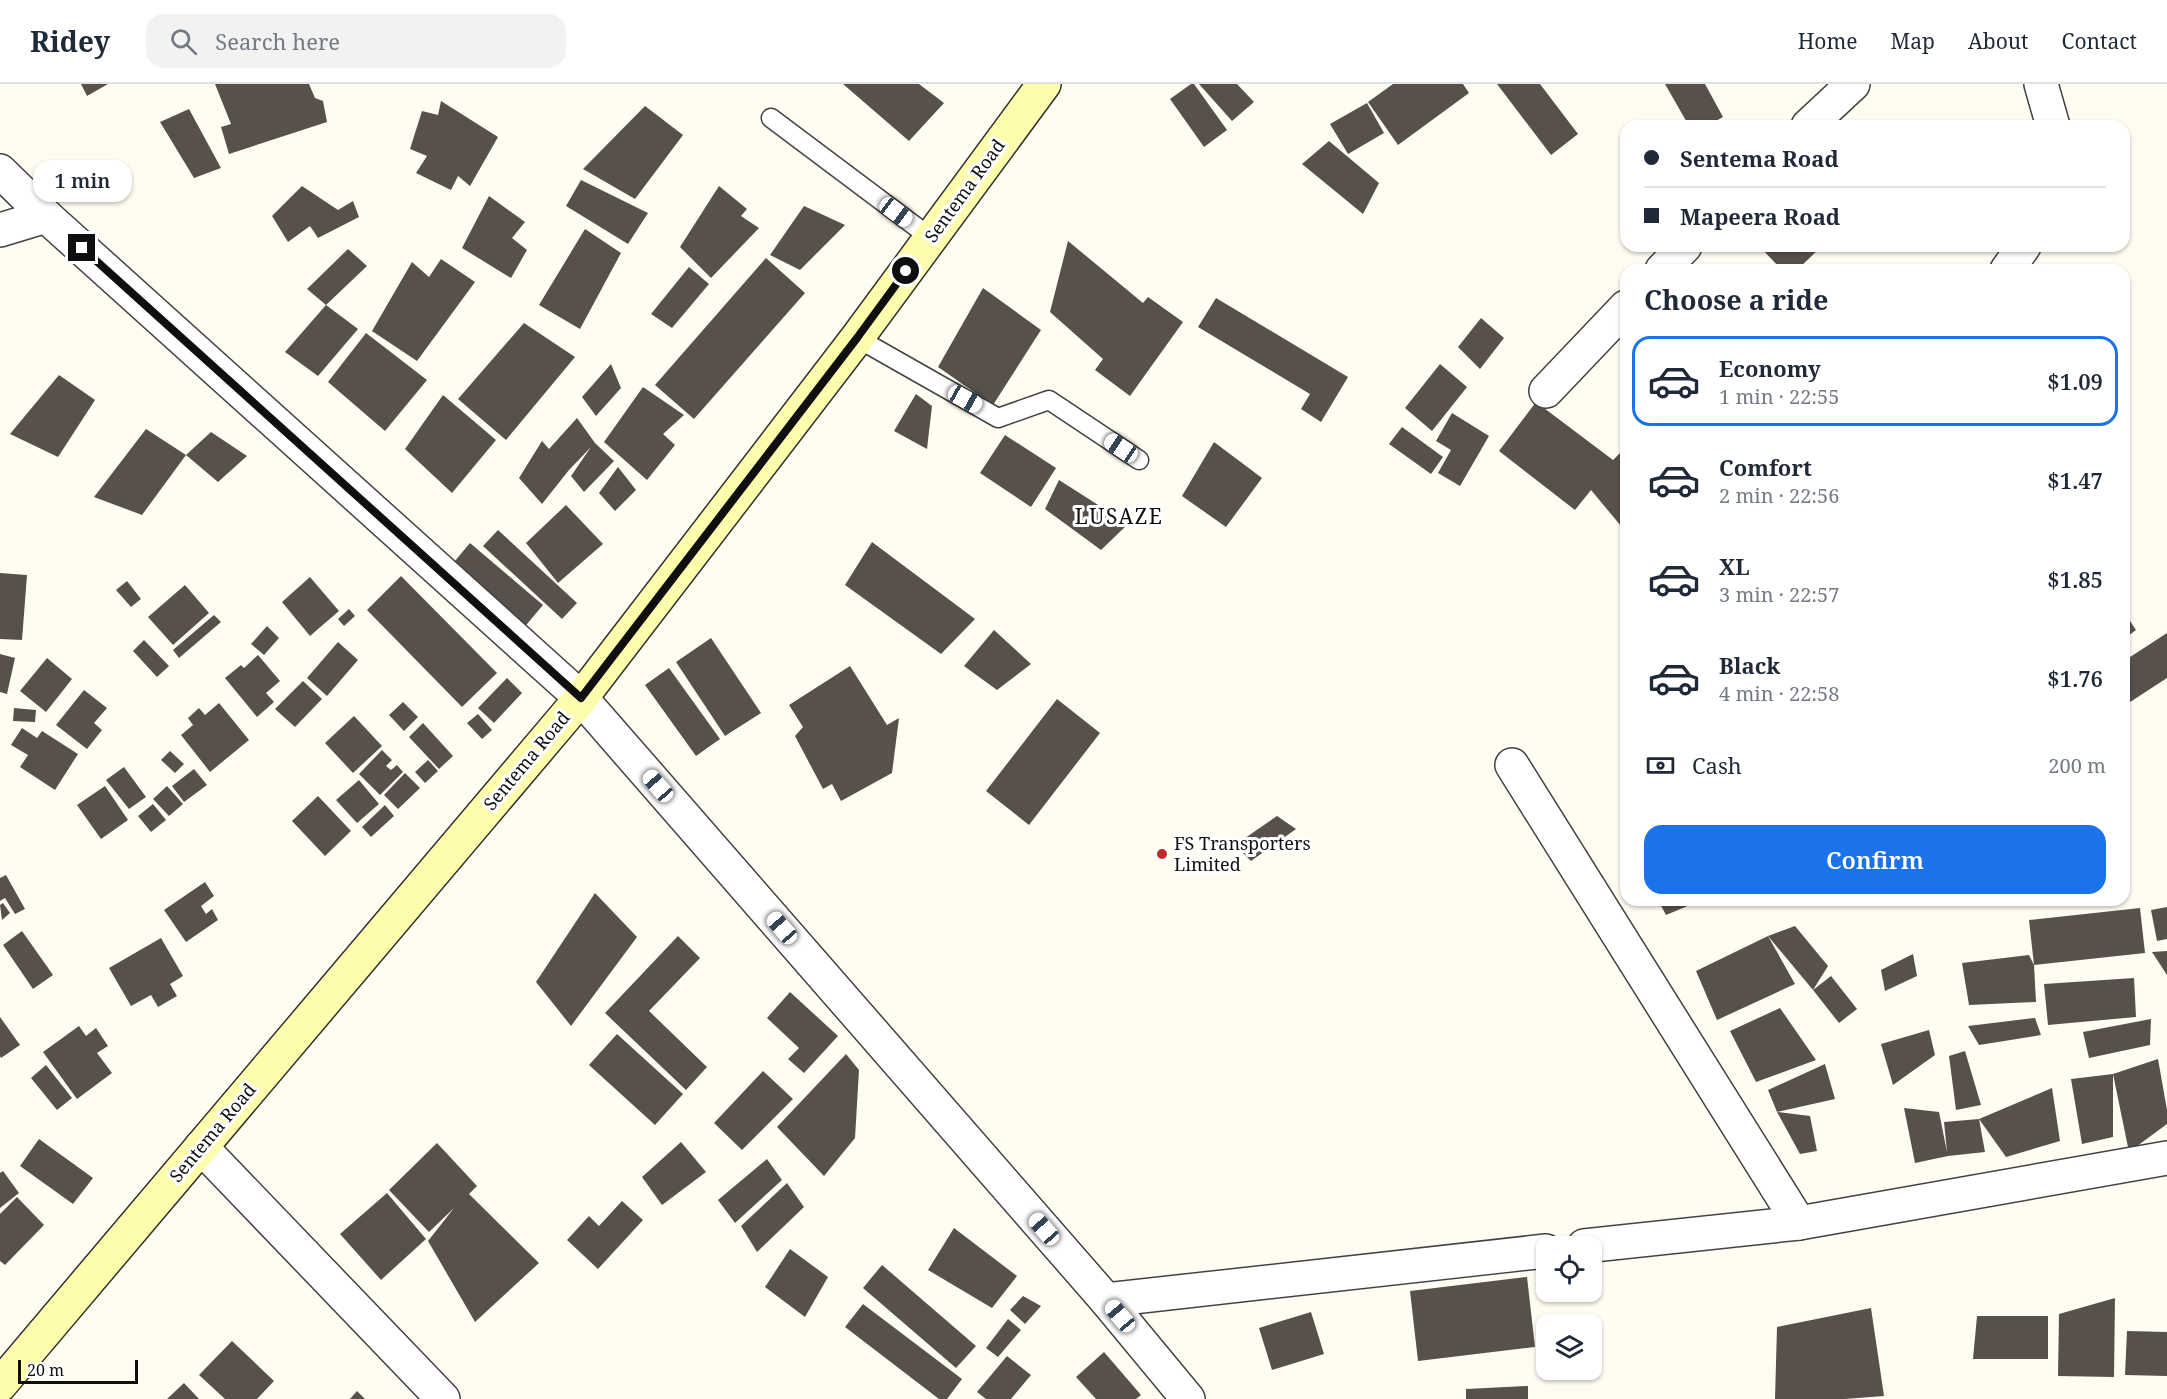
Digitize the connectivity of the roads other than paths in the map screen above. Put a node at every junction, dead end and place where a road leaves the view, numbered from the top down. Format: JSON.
{"nodes":[{"id":1,"x":1044,"y":84,"type":"edge"},
{"id":2,"x":1853,"y":84,"type":"edge"},
{"id":3,"x":2041,"y":84,"type":"edge"},
{"id":4,"x":771,"y":118,"type":"dead end"},
{"id":5,"x":1814,"y":120,"type":"edge"},
{"id":6,"x":2051,"y":120,"type":"edge"},
{"id":7,"x":0,"y":171,"type":"edge"},
{"id":8,"x":46,"y":216,"type":"junction"},
{"id":9,"x":0,"y":230,"type":"edge"},
{"id":10,"x":931,"y":237,"type":"junction"},
{"id":11,"x":1678,"y":252,"type":"edge"},
{"id":12,"x":1668,"y":264,"type":"edge"},
{"id":13,"x":1620,"y":313,"type":"edge"},
{"id":14,"x":857,"y":338,"type":"junction"},
{"id":15,"x":1545,"y":392,"type":"dead end"},
{"id":16,"x":1139,"y":460,"type":"dead end"},
{"id":17,"x":581,"y":698,"type":"junction"},
{"id":18,"x":1512,"y":765,"type":"dead end"},
{"id":19,"x":201,"y":1147,"type":"junction"},
{"id":20,"x":2167,"y":1158,"type":"edge"},
{"id":21,"x":1799,"y":1223,"type":"junction"},
{"id":22,"x":1602,"y":1244,"type":"edge"},
{"id":23,"x":1536,"y":1252,"type":"edge"},
{"id":24,"x":1106,"y":1300,"type":"junction"},
{"id":25,"x":0,"y":1385,"type":"edge"},
{"id":26,"x":443,"y":1399,"type":"edge"},
{"id":27,"x":1188,"y":1399,"type":"edge"}],
"edges":[{"from":1,"to":10,"type":"main road","name":"Sentema Road"},
{"from":2,"to":5,"type":"street"},
{"from":3,"to":6,"type":"street"},
{"from":4,"to":10,"type":"lane"},
{"from":7,"to":8,"type":"street"},
{"from":8,"to":9,"type":"street"},
{"from":8,"to":17,"type":"street"},
{"from":10,"to":14,"type":"main road","name":"Sentema Road"},
{"from":11,"to":12,"type":"street"},
{"from":13,"to":15,"type":"street"},
{"from":14,"to":16,"type":"lane"},
{"from":14,"to":17,"type":"main road","name":"Sentema Road"},
{"from":17,"to":19,"type":"main road","name":"Sentema Road"},
{"from":17,"to":24,"type":"street"},
{"from":18,"to":21,"type":"street"},
{"from":19,"to":25,"type":"main road","name":"Sentema Road"},
{"from":19,"to":26,"type":"street"},
{"from":20,"to":21,"type":"street"},
{"from":21,"to":22,"type":"street"},
{"from":23,"to":24,"type":"street"},
{"from":24,"to":27,"type":"street"}]}
